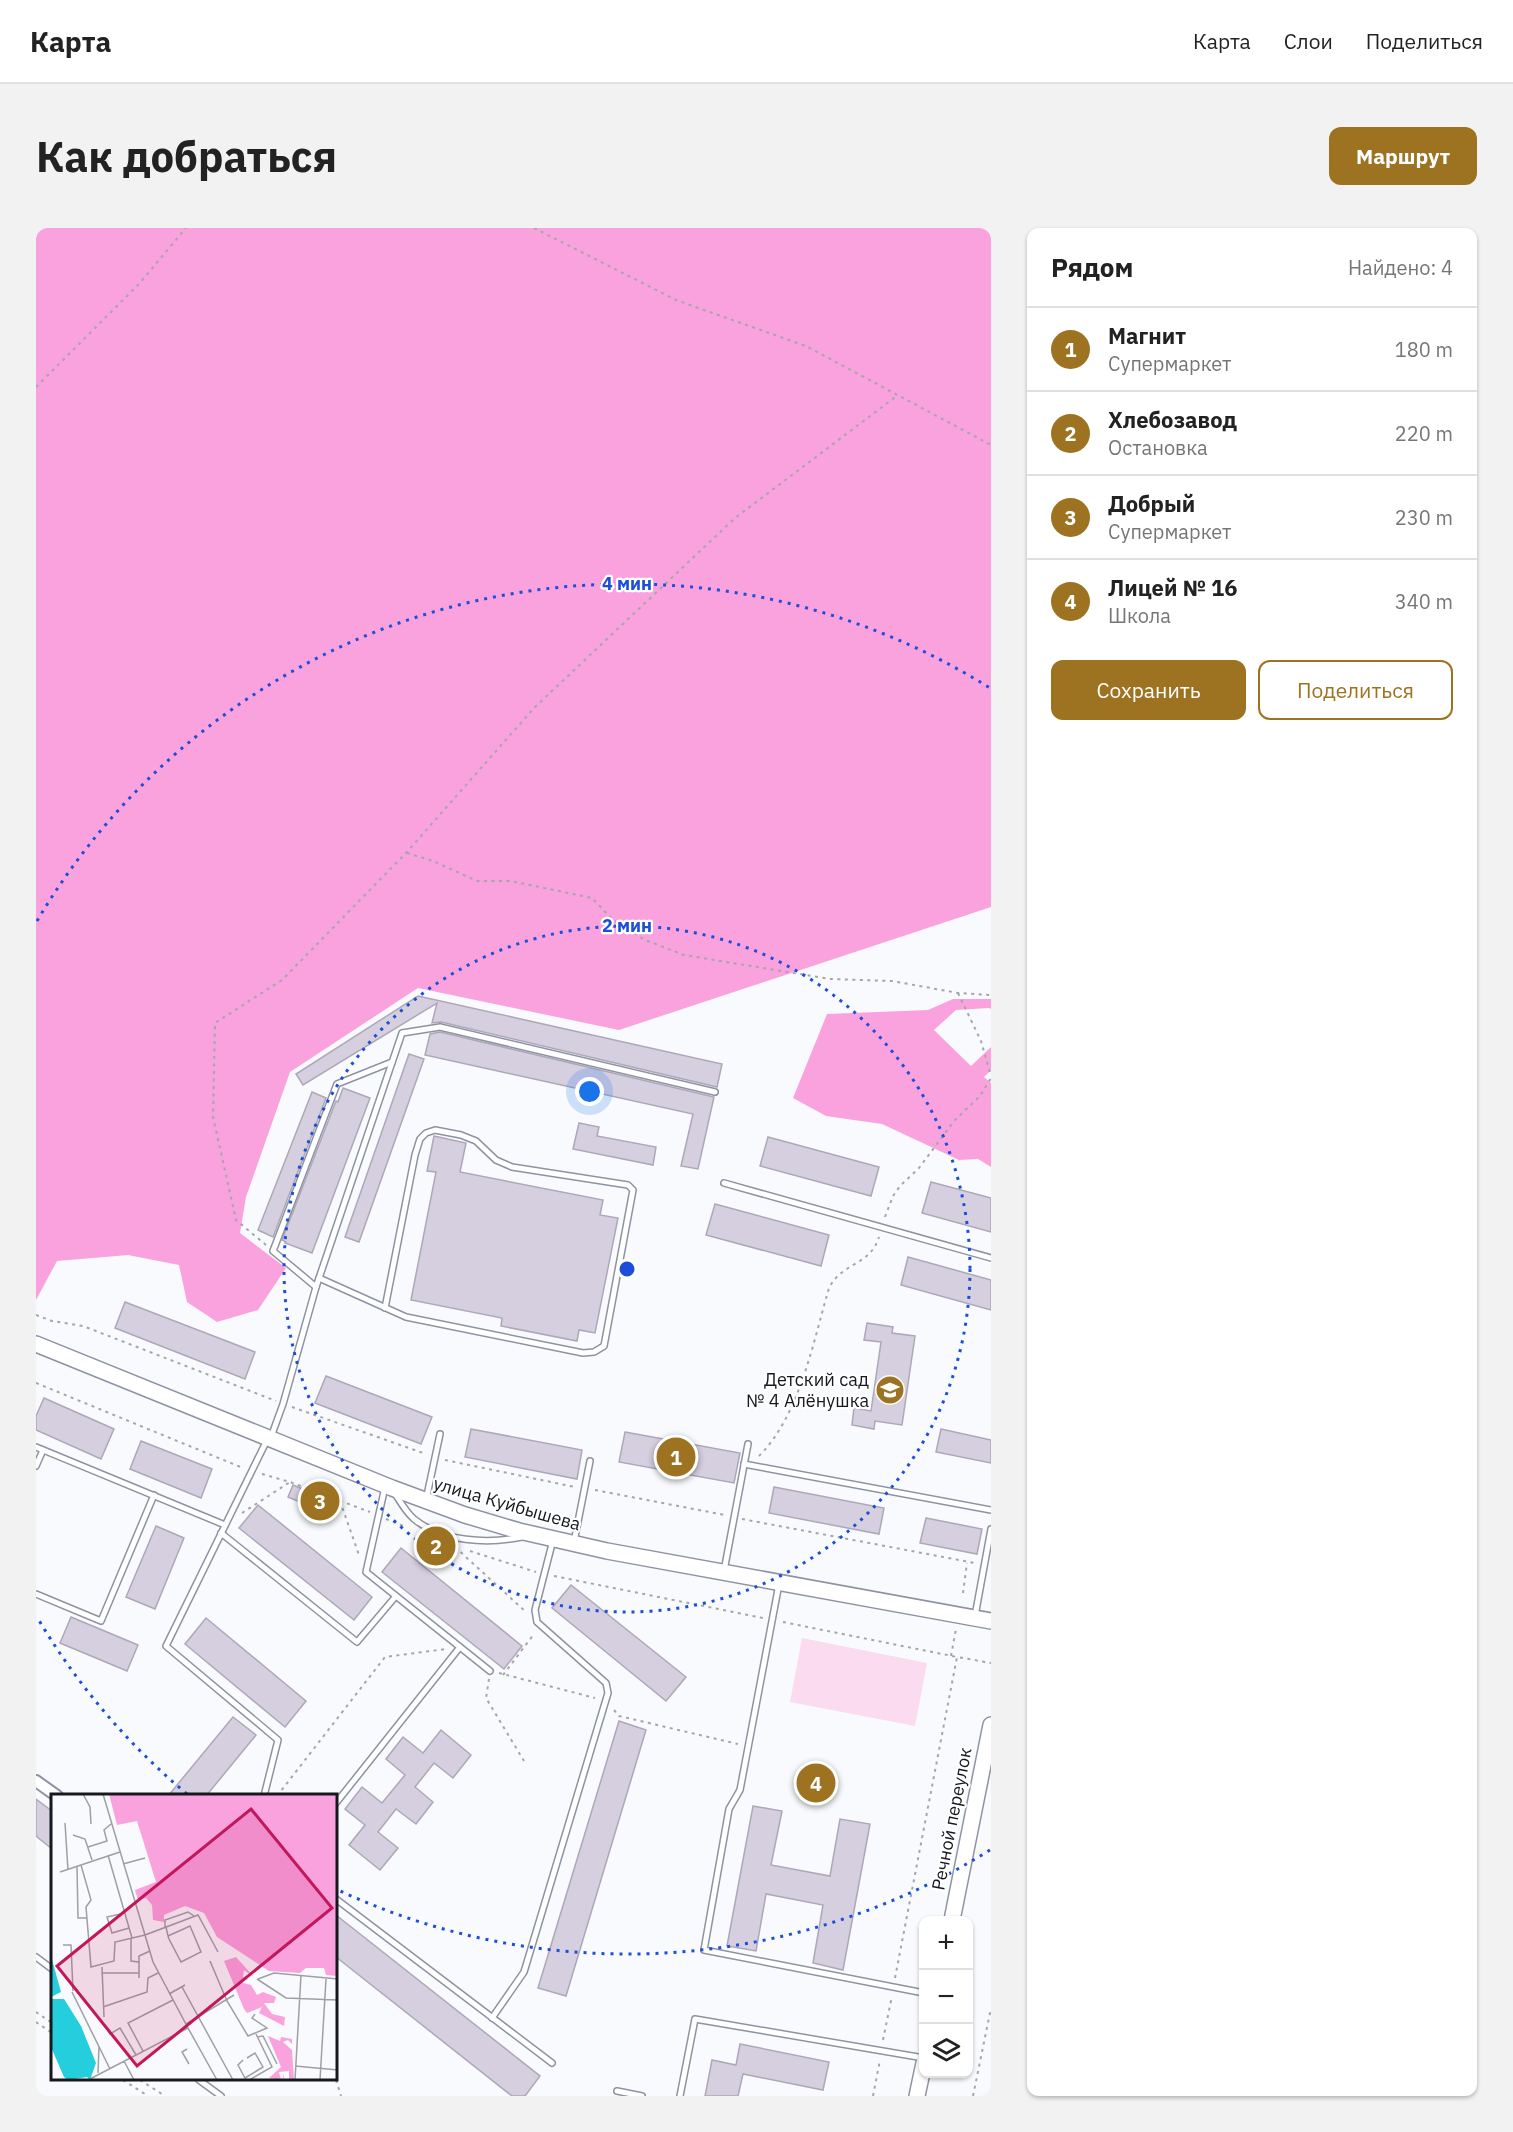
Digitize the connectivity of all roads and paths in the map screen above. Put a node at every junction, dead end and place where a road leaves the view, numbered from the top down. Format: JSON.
{"nodes":[{"id":1,"x":186,"y":228,"type":"edge"},
{"id":2,"x":534,"y":228,"type":"edge"},
{"id":3,"x":36,"y":387,"type":"edge"},
{"id":4,"x":898,"y":395,"type":"junction"},
{"id":5,"x":991,"y":445,"type":"edge"},
{"id":6,"x":406,"y":853,"type":"junction"},
{"id":7,"x":958,"y":993,"type":"junction"},
{"id":8,"x":991,"y":995,"type":"edge"},
{"id":9,"x":392,"y":1062,"type":"junction"},
{"id":10,"x":991,"y":1077,"type":"edge"},
{"id":11,"x":715,"y":1092,"type":"dead end"},
{"id":12,"x":724,"y":1183,"type":"dead end"},
{"id":13,"x":882,"y":1228,"type":"junction"},
{"id":14,"x":273,"y":1251,"type":"junction"},
{"id":15,"x":991,"y":1258,"type":"edge"},
{"id":16,"x":319,"y":1278,"type":"junction"},
{"id":17,"x":316,"y":1287,"type":"junction"},
{"id":18,"x":385,"y":1308,"type":"junction"},
{"id":19,"x":36,"y":1315,"type":"edge"},
{"id":20,"x":36,"y":1344,"type":"edge"},
{"id":21,"x":283,"y":1404,"type":"junction"},
{"id":22,"x":441,"y":1434,"type":"dead end"},
{"id":23,"x":269,"y":1438,"type":"junction"},
{"id":24,"x":748,"y":1444,"type":"dead end"},
{"id":25,"x":36,"y":1447,"type":"edge"},
{"id":26,"x":43,"y":1449,"type":"junction"},
{"id":27,"x":435,"y":1457,"type":"junction"},
{"id":28,"x":590,"y":1461,"type":"dead end"},
{"id":29,"x":747,"y":1465,"type":"junction"},
{"id":30,"x":36,"y":1466,"type":"edge"},
{"id":31,"x":290,"y":1482,"type":"dead end"},
{"id":32,"x":389,"y":1487,"type":"junction"},
{"id":33,"x":584,"y":1488,"type":"junction"},
{"id":34,"x":154,"y":1495,"type":"junction"},
{"id":35,"x":340,"y":1501,"type":"dead end"},
{"id":36,"x":426,"y":1501,"type":"junction"},
{"id":37,"x":991,"y":1510,"type":"edge"},
{"id":38,"x":735,"y":1517,"type":"junction"},
{"id":39,"x":225,"y":1525,"type":"junction"},
{"id":40,"x":991,"y":1529,"type":"edge"},
{"id":41,"x":221,"y":1533,"type":"junction"},
{"id":42,"x":536,"y":1535,"type":"junction"},
{"id":43,"x":553,"y":1538,"type":"junction"},
{"id":44,"x":574,"y":1543,"type":"junction"},
{"id":45,"x":452,"y":1545,"type":"dead end"},
{"id":46,"x":967,"y":1562,"type":"junction"},
{"id":47,"x":984,"y":1565,"type":"junction"},
{"id":48,"x":366,"y":1572,"type":"junction"},
{"id":49,"x":724,"y":1572,"type":"junction"},
{"id":50,"x":779,"y":1583,"type":"junction"},
{"id":51,"x":963,"y":1593,"type":"dead end"},
{"id":52,"x":36,"y":1594,"type":"edge"},
{"id":53,"x":396,"y":1596,"type":"junction"},
{"id":54,"x":975,"y":1618,"type":"junction"},
{"id":55,"x":991,"y":1621,"type":"edge"},
{"id":56,"x":539,"y":1624,"type":"junction"},
{"id":57,"x":956,"y":1627,"type":"dead end"},
{"id":58,"x":460,"y":1647,"type":"junction"},
{"id":59,"x":951,"y":1656,"type":"dead end"},
{"id":60,"x":991,"y":1664,"type":"edge"},
{"id":61,"x":490,"y":1671,"type":"junction"},
{"id":62,"x":503,"y":1675,"type":"junction"},
{"id":63,"x":606,"y":1701,"type":"junction"},
{"id":64,"x":991,"y":1725,"type":"edge"},
{"id":65,"x":748,"y":1747,"type":"junction"},
{"id":66,"x":524,"y":1761,"type":"dead end"},
{"id":67,"x":36,"y":1781,"type":"edge"},
{"id":68,"x":54,"y":1794,"type":"edge"},
{"id":69,"x":264,"y":1794,"type":"edge"},
{"id":70,"x":279,"y":1794,"type":"edge"},
{"id":71,"x":338,"y":1800,"type":"edge"},
{"id":72,"x":338,"y":1901,"type":"edge"},
{"id":73,"x":953,"y":1916,"type":"edge"},
{"id":74,"x":36,"y":1957,"type":"edge"},
{"id":75,"x":51,"y":1968,"type":"edge"},
{"id":76,"x":894,"y":1987,"type":"junction"},
{"id":77,"x":919,"y":1992,"type":"edge"},
{"id":78,"x":991,"y":2008,"type":"edge"},
{"id":79,"x":36,"y":2012,"type":"edge"},
{"id":80,"x":492,"y":2018,"type":"junction"},
{"id":81,"x":36,"y":2022,"type":"edge"},
{"id":82,"x":51,"y":2022,"type":"edge"},
{"id":83,"x":51,"y":2032,"type":"edge"},
{"id":84,"x":881,"y":2052,"type":"junction"},
{"id":85,"x":919,"y":2057,"type":"edge"},
{"id":86,"x":552,"y":2063,"type":"dead end"},
{"id":87,"x":921,"y":2078,"type":"edge"},
{"id":88,"x":126,"y":2081,"type":"edge"},
{"id":89,"x":143,"y":2081,"type":"edge"},
{"id":90,"x":202,"y":2081,"type":"edge"},
{"id":91,"x":337,"y":2081,"type":"edge"},
{"id":92,"x":617,"y":2091,"type":"dead end"},
{"id":93,"x":148,"y":2096,"type":"edge"},
{"id":94,"x":165,"y":2096,"type":"edge"},
{"id":95,"x":221,"y":2096,"type":"edge"},
{"id":96,"x":341,"y":2096,"type":"edge"},
{"id":97,"x":642,"y":2096,"type":"edge"},
{"id":98,"x":680,"y":2096,"type":"edge"},
{"id":99,"x":873,"y":2096,"type":"edge"},
{"id":100,"x":917,"y":2096,"type":"edge"},
{"id":101,"x":973,"y":2096,"type":"edge"}],
"edges":[{"from":1,"to":3,"type":"path"},
{"from":2,"to":4,"type":"path"},
{"from":4,"to":5,"type":"path"},
{"from":4,"to":6,"type":"path"},
{"from":6,"to":7,"type":"path"},
{"from":6,"to":14,"type":"path"},
{"from":7,"to":8,"type":"path"},
{"from":7,"to":10,"type":"path"},
{"from":9,"to":11,"type":"lane"},
{"from":9,"to":14,"type":"lane"},
{"from":9,"to":16,"type":"lane"},
{"from":10,"to":13,"type":"path"},
{"from":12,"to":13,"type":"lane"},
{"from":13,"to":15,"type":"lane"},
{"from":13,"to":29,"type":"path"},
{"from":14,"to":17,"type":"lane"},
{"from":16,"to":17,"type":"lane"},
{"from":16,"to":18,"type":"lane"},
{"from":17,"to":21,"type":"lane"},
{"from":18,"to":18,"type":"lane"},
{"from":19,"to":21,"type":"path"},
{"from":20,"to":23,"type":"street","name":"улица Куйбышева"},
{"from":21,"to":23,"type":"lane"},
{"from":21,"to":27,"type":"path"},
{"from":22,"to":27,"type":"lane"},
{"from":23,"to":32,"type":"street","name":"улица Куйбышева"},
{"from":23,"to":39,"type":"lane"},
{"from":24,"to":29,"type":"lane"},
{"from":25,"to":26,"type":"lane"},
{"from":26,"to":30,"type":"lane"},
{"from":26,"to":34,"type":"lane"},
{"from":27,"to":33,"type":"path"},
{"from":27,"to":36,"type":"lane"},
{"from":28,"to":33,"type":"lane"},
{"from":29,"to":37,"type":"lane"},
{"from":29,"to":38,"type":"lane"},
{"from":31,"to":39,"type":"path"},
{"from":32,"to":36,"type":"street","name":"улица Куйбышева"},
{"from":32,"to":42,"type":"lane"},
{"from":32,"to":48,"type":"lane"},
{"from":33,"to":38,"type":"path"},
{"from":33,"to":44,"type":"lane"},
{"from":34,"to":39,"type":"lane"},
{"from":34,"to":52,"type":"lane"},
{"from":35,"to":48,"type":"path"},
{"from":36,"to":42,"type":"street","name":"улица Куйбышева"},
{"from":38,"to":46,"type":"path"},
{"from":38,"to":49,"type":"lane"},
{"from":39,"to":41,"type":"lane"},
{"from":40,"to":47,"type":"lane"},
{"from":41,"to":53,"type":"lane"},
{"from":41,"to":69,"type":"lane"},
{"from":42,"to":43,"type":"street","name":"улица Куйбышева"},
{"from":43,"to":44,"type":"street","name":"улица Куйбышева"},
{"from":43,"to":56,"type":"lane"},
{"from":44,"to":49,"type":"street","name":"улица Куйбышева"},
{"from":45,"to":56,"type":"path"},
{"from":46,"to":47,"type":"path"},
{"from":46,"to":51,"type":"path"},
{"from":47,"to":54,"type":"lane"},
{"from":48,"to":53,"type":"lane"},
{"from":49,"to":50,"type":"street","name":"улица Куйбышева"},
{"from":50,"to":54,"type":"street","name":"улица Куйбышева"},
{"from":50,"to":65,"type":"lane"},
{"from":53,"to":58,"type":"lane"},
{"from":54,"to":55,"type":"street","name":"улица Куйбышева"},
{"from":56,"to":62,"type":"path"},
{"from":56,"to":63,"type":"lane"},
{"from":57,"to":59,"type":"path"},
{"from":58,"to":61,"type":"lane"},
{"from":58,"to":70,"type":"path"},
{"from":58,"to":71,"type":"lane"},
{"from":60,"to":76,"type":"path"},
{"from":61,"to":62,"type":"path"},
{"from":61,"to":66,"type":"path"},
{"from":62,"to":63,"type":"path"},
{"from":63,"to":65,"type":"path"},
{"from":63,"to":80,"type":"lane"},
{"from":64,"to":73,"type":"street","name":"Речной переулок"},
{"from":65,"to":76,"type":"lane"},
{"from":67,"to":68,"type":"street"},
{"from":72,"to":80,"type":"lane"},
{"from":74,"to":75,"type":"lane"},
{"from":76,"to":77,"type":"lane"},
{"from":76,"to":84,"type":"path"},
{"from":78,"to":101,"type":"path"},
{"from":79,"to":82,"type":"path"},
{"from":80,"to":86,"type":"lane"},
{"from":81,"to":83,"type":"path"},
{"from":84,"to":85,"type":"lane"},
{"from":84,"to":98,"type":"lane"},
{"from":84,"to":99,"type":"path"},
{"from":87,"to":100,"type":"street"},
{"from":88,"to":93,"type":"path"},
{"from":89,"to":94,"type":"path"},
{"from":90,"to":95,"type":"lane"},
{"from":91,"to":96,"type":"path"},
{"from":92,"to":97,"type":"lane"}]}
